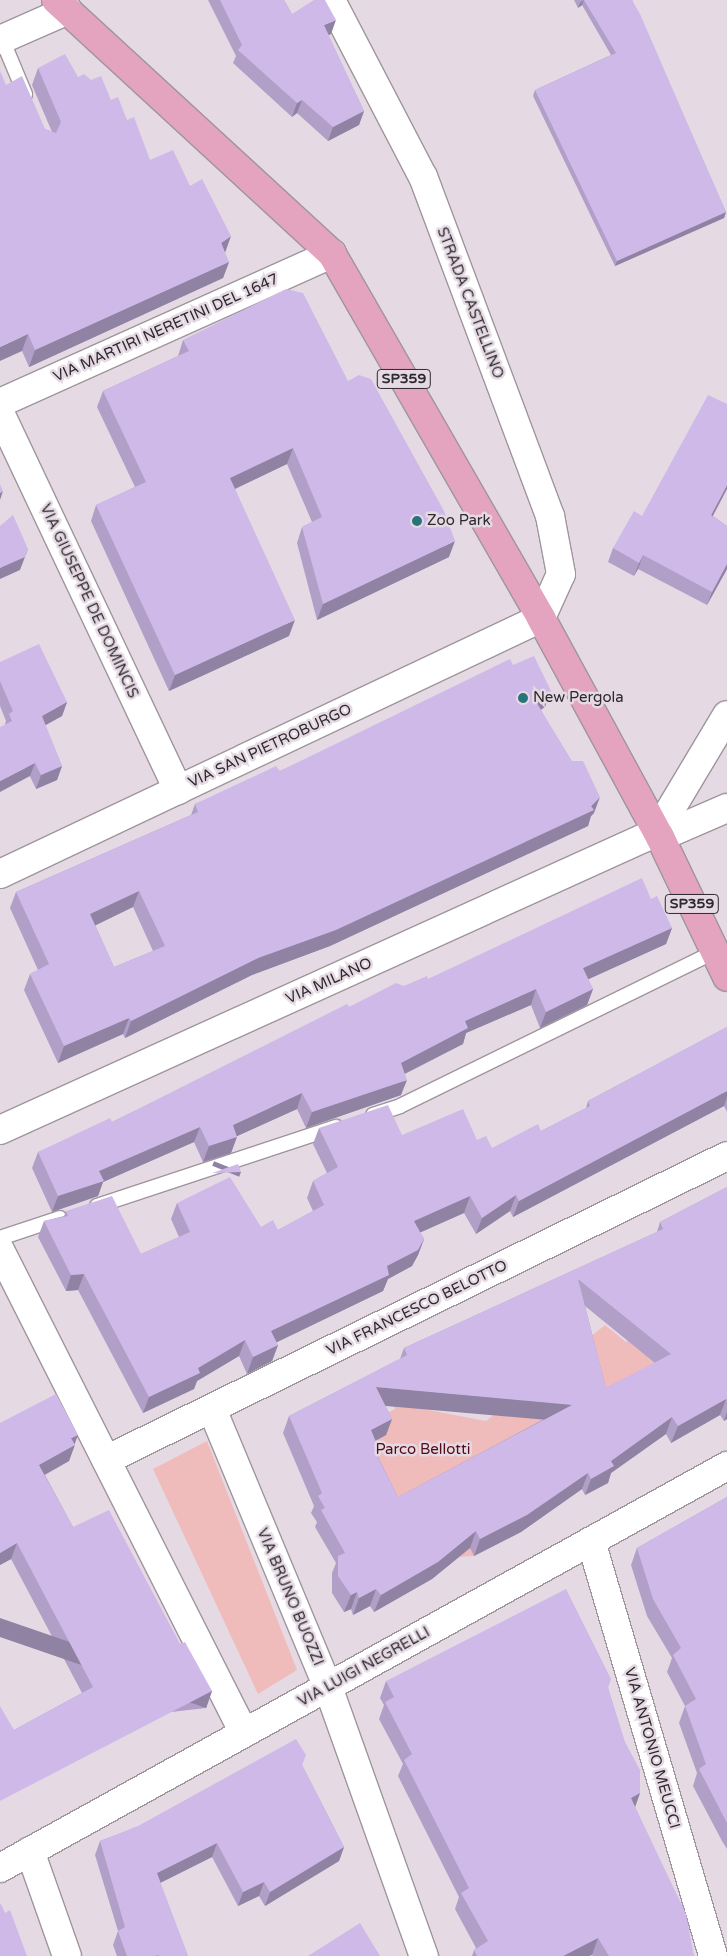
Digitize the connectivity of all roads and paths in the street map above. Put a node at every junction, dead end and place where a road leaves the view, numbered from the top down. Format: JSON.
{"nodes":[{"id":1,"x":331,"y":0,"type":"edge"},
{"id":2,"x":62,"y":5,"type":"edge"},
{"id":3,"x":1,"y":40,"type":"edge"},
{"id":4,"x":32,"y":108,"type":"edge"},
{"id":5,"x":332,"y":254,"type":"junction"},
{"id":6,"x":0,"y":403,"type":"edge"},
{"id":7,"x":0,"y":413,"type":"edge"},
{"id":8,"x":541,"y":618,"type":"junction"},
{"id":9,"x":727,"y":714,"type":"edge"},
{"id":10,"x":178,"y":790,"type":"junction"},
{"id":11,"x":727,"y":808,"type":"edge"},
{"id":12,"x":659,"y":834,"type":"junction"},
{"id":13,"x":0,"y":874,"type":"edge"},
{"id":14,"x":715,"y":952,"type":"junction"},
{"id":15,"x":727,"y":976,"type":"edge"},
{"id":16,"x":0,"y":1130,"type":"edge"},
{"id":17,"x":727,"y":1156,"type":"edge"},
{"id":18,"x":0,"y":1238,"type":"edge"},
{"id":19,"x":0,"y":1250,"type":"edge"},
{"id":20,"x":212,"y":1409,"type":"junction"},
{"id":21,"x":106,"y":1460,"type":"junction"},
{"id":22,"x":727,"y":1466,"type":"edge"},
{"id":23,"x":591,"y":1541,"type":"junction"},
{"id":24,"x":328,"y":1687,"type":"junction"},
{"id":25,"x":244,"y":1733,"type":"junction"},
{"id":26,"x":30,"y":1851,"type":"junction"},
{"id":27,"x":0,"y":1868,"type":"edge"},
{"id":28,"x":67,"y":1956,"type":"edge"},
{"id":29,"x":424,"y":1956,"type":"edge"},
{"id":30,"x":713,"y":1956,"type":"edge"}],
"edges":[{"from":1,"to":8,"type":"street","name":"STRADA CASTELLINO"},
{"from":2,"to":3,"type":"street"},
{"from":2,"to":5,"type":"main road","number":"SP359"},
{"from":3,"to":4,"type":"lane"},
{"from":5,"to":6,"type":"street","name":"VIA MARTIRI NERETINI DEL 1647"},
{"from":5,"to":8,"type":"main road","number":"SP359"},
{"from":7,"to":10,"type":"street","name":"VIA GIUSEPPE DE DOMINCIS"},
{"from":8,"to":10,"type":"street","name":"VIA SAN PIETROBURGO"},
{"from":8,"to":12,"type":"main road","number":"SP359"},
{"from":9,"to":12,"type":"street"},
{"from":10,"to":13,"type":"street","name":"VIA SAN PIETROBURGO"},
{"from":11,"to":12,"type":"street","name":"VIA MILANO"},
{"from":12,"to":14,"type":"main road","number":"SP359"},
{"from":12,"to":16,"type":"street","name":"VIA MILANO"},
{"from":14,"to":15,"type":"main road","number":"SP359"},
{"from":14,"to":18,"type":"lane"},
{"from":17,"to":20,"type":"street","name":"VIA FRANCESCO BELOTTO"},
{"from":19,"to":21,"type":"street"},
{"from":20,"to":21,"type":"street","name":"VIA FRANCESCO BELOTTO"},
{"from":20,"to":24,"type":"street","name":"VIA BRUNO BUOZZI"},
{"from":21,"to":25,"type":"street"},
{"from":22,"to":23,"type":"street","name":"VIA LUIGI NEGRELLI"},
{"from":23,"to":24,"type":"street","name":"VIA LUIGI NEGRELLI"},
{"from":23,"to":30,"type":"street","name":"VIA ANTONIO MEUCCI"},
{"from":24,"to":25,"type":"street","name":"VIA LUIGI NEGRELLI"},
{"from":24,"to":29,"type":"street","name":"VIA BRUNO BUOZZI"},
{"from":25,"to":26,"type":"street","name":"VIA LUIGI NEGRELLI"},
{"from":26,"to":27,"type":"street","name":"VIA LUIGI NEGRELLI"},
{"from":26,"to":28,"type":"street"}]}
